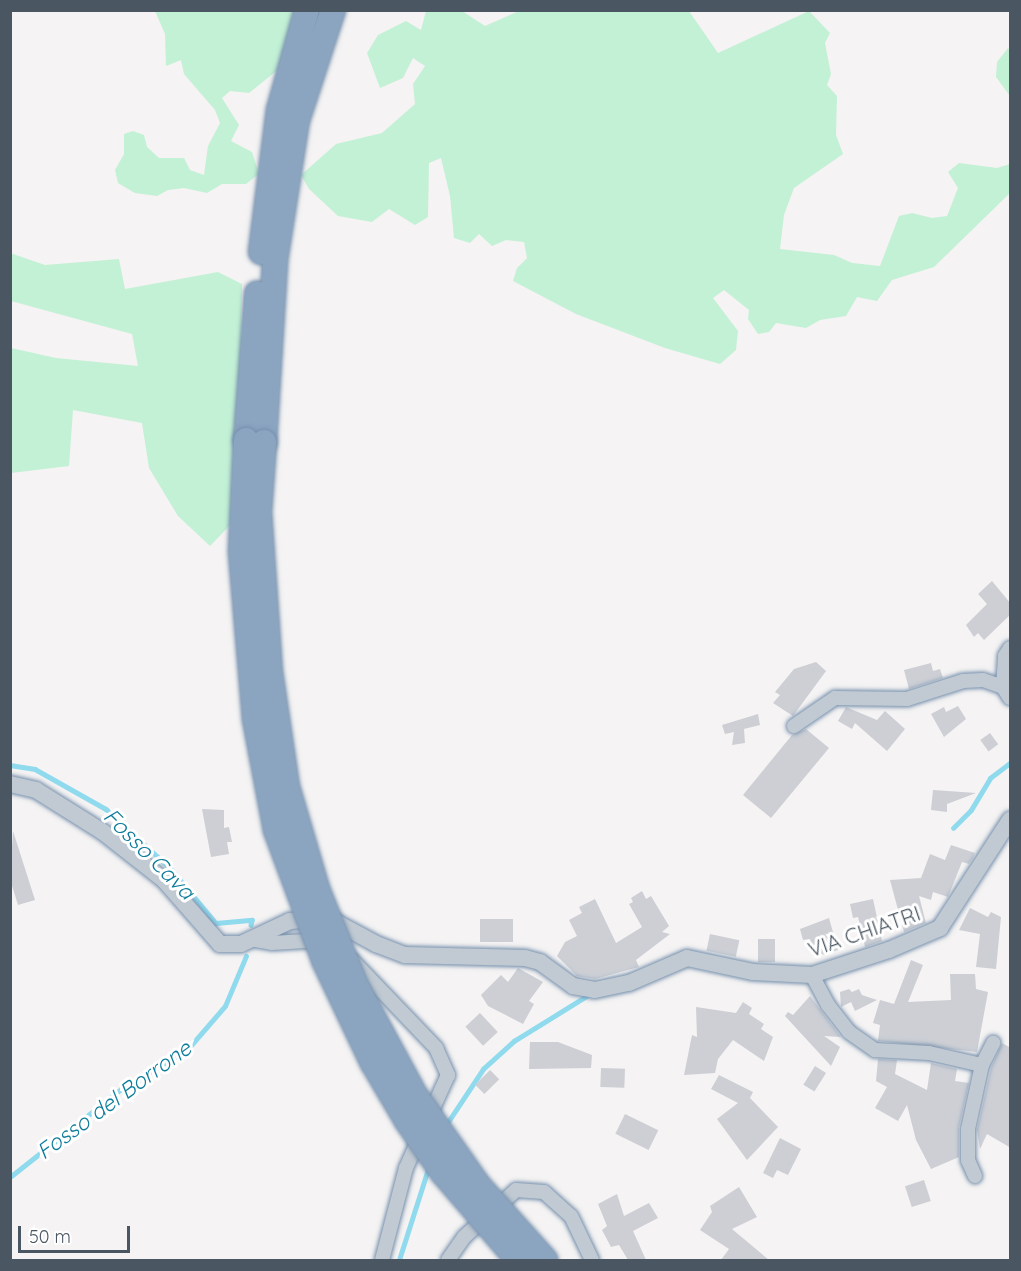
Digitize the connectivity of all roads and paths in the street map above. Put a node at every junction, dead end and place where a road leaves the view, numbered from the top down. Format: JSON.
{"nodes":[{"id":1,"x":307,"y":10,"type":"edge"},
{"id":2,"x":333,"y":10,"type":"edge"},
{"id":3,"x":268,"y":259,"type":"junction"},
{"id":4,"x":255,"y":441,"type":"junction"},
{"id":5,"x":1011,"y":648,"type":"edge"},
{"id":6,"x":1007,"y":692,"type":"edge"},
{"id":7,"x":794,"y":726,"type":"dead end"},
{"id":8,"x":10,"y":784,"type":"edge"},
{"id":9,"x":1011,"y":820,"type":"edge"},
{"id":10,"x":250,"y":939,"type":"junction"},
{"id":11,"x":812,"y":975,"type":"junction"},
{"id":12,"x":993,"y":1043,"type":"dead end"},
{"id":13,"x":982,"y":1065,"type":"junction"},
{"id":14,"x":975,"y":1176,"type":"dead end"},
{"id":15,"x":382,"y":1260,"type":"edge"},
{"id":16,"x":448,"y":1260,"type":"edge"},
{"id":17,"x":518,"y":1260,"type":"edge"},
{"id":18,"x":545,"y":1260,"type":"edge"},
{"id":19,"x":592,"y":1260,"type":"edge"}],
"edges":[{"from":1,"to":3,"type":"highway"},
{"from":2,"to":3,"type":"highway"},
{"from":3,"to":4,"type":"highway"},
{"from":4,"to":17,"type":"highway","bridge":true},
{"from":4,"to":18,"type":"highway","bridge":true},
{"from":5,"to":6,"type":"street"},
{"from":6,"to":7,"type":"street"},
{"from":8,"to":10,"type":"street"},
{"from":9,"to":11,"type":"street","name":"VIA CHIATRI"},
{"from":10,"to":11,"type":"street","name":"VIA CHIATRI"},
{"from":10,"to":15,"type":"street"},
{"from":11,"to":13,"type":"street"},
{"from":12,"to":13,"type":"street"},
{"from":13,"to":14,"type":"street"},
{"from":16,"to":19,"type":"street"}]}
